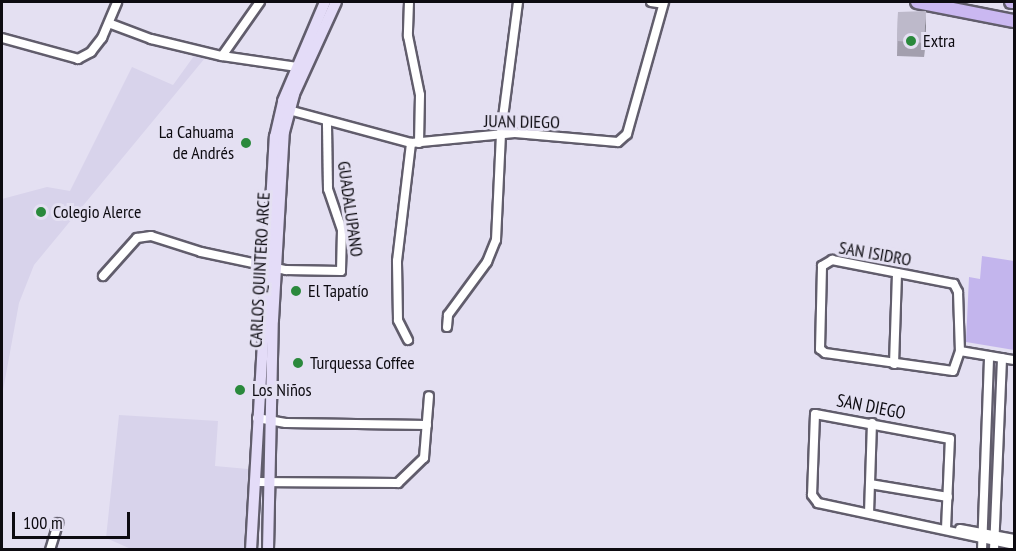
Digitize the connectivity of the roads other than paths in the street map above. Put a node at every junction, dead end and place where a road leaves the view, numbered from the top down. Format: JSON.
{"nodes":[{"id":1,"x":117,"y":2,"type":"edge"},
{"id":2,"x":260,"y":2,"type":"edge"},
{"id":3,"x":325,"y":2,"type":"edge"},
{"id":4,"x":336,"y":2,"type":"edge"},
{"id":5,"x":409,"y":2,"type":"edge"},
{"id":6,"x":518,"y":2,"type":"edge"},
{"id":7,"x":651,"y":2,"type":"edge"},
{"id":8,"x":919,"y":2,"type":"edge"},
{"id":9,"x":663,"y":3,"type":"edge"},
{"id":10,"x":1014,"y":21,"type":"edge"},
{"id":11,"x":111,"y":24,"type":"junction"},
{"id":12,"x":2,"y":38,"type":"edge"},
{"id":13,"x":222,"y":56,"type":"junction"},
{"id":14,"x":297,"y":67,"type":"junction"},
{"id":15,"x":284,"y":109,"type":"junction"},
{"id":16,"x":327,"y":122,"type":"junction"},
{"id":17,"x":501,"y":133,"type":"junction"},
{"id":18,"x":415,"y":143,"type":"junction"},
{"id":19,"x":271,"y":267,"type":"junction"},
{"id":20,"x":897,"y":273,"type":"junction"},
{"id":21,"x":103,"y":276,"type":"dead end"},
{"id":22,"x":447,"y":327,"type":"dead end"},
{"id":23,"x":408,"y":340,"type":"dead end"},
{"id":24,"x":960,"y":351,"type":"junction"},
{"id":25,"x":989,"y":356,"type":"junction"},
{"id":26,"x":1002,"y":358,"type":"junction"},
{"id":27,"x":1014,"y":360,"type":"edge"},
{"id":28,"x":894,"y":364,"type":"junction"},
{"id":29,"x":429,"y":396,"type":"dead end"},
{"id":30,"x":987,"y":399,"type":"junction"},
{"id":31,"x":1001,"y":400,"type":"junction"},
{"id":32,"x":257,"y":418,"type":"junction"},
{"id":33,"x":272,"y":422,"type":"junction"},
{"id":34,"x":872,"y":423,"type":"junction"},
{"id":35,"x":427,"y":425,"type":"junction"},
{"id":36,"x":271,"y":481,"type":"junction"},
{"id":37,"x":256,"y":482,"type":"junction"},
{"id":38,"x":870,"y":484,"type":"junction"},
{"id":39,"x":948,"y":497,"type":"junction"},
{"id":40,"x":869,"y":513,"type":"junction"},
{"id":41,"x":58,"y":523,"type":"dead end"},
{"id":42,"x":946,"y":526,"type":"junction"},
{"id":43,"x":983,"y":536,"type":"junction"},
{"id":44,"x":995,"y":542,"type":"edge"},
{"id":45,"x":1014,"y":542,"type":"edge"},
{"id":46,"x":50,"y":549,"type":"edge"},
{"id":47,"x":251,"y":549,"type":"edge"},
{"id":48,"x":268,"y":549,"type":"edge"},
{"id":49,"x":982,"y":549,"type":"edge"}],
"edges":[{"from":1,"to":11,"type":"street"},
{"from":2,"to":13,"type":"street"},
{"from":3,"to":14,"type":"main road","name":"CARLOS QUINTERO ARCE"},
{"from":4,"to":15,"type":"main road","name":"CARLOS QUINTERO ARCE"},
{"from":5,"to":18,"type":"street"},
{"from":6,"to":17,"type":"street"},
{"from":7,"to":9,"type":"street"},
{"from":8,"to":10,"type":"main road"},
{"from":9,"to":17,"type":"street","name":"JUAN DIEGO"},
{"from":11,"to":12,"type":"street"},
{"from":11,"to":13,"type":"street"},
{"from":13,"to":14,"type":"street"},
{"from":14,"to":15,"type":"main road","name":"CARLOS QUINTERO ARCE"},
{"from":15,"to":16,"type":"street","name":"JUAN DIEGO"},
{"from":15,"to":19,"type":"main road","name":"CARLOS QUINTERO ARCE"},
{"from":16,"to":18,"type":"street","name":"JUAN DIEGO"},
{"from":16,"to":19,"type":"street","name":"GUADALUPANO"},
{"from":17,"to":18,"type":"street","name":"JUAN DIEGO"},
{"from":17,"to":22,"type":"street"},
{"from":18,"to":23,"type":"street"},
{"from":19,"to":21,"type":"street"},
{"from":19,"to":32,"type":"main road","name":"CARLOS QUINTERO ARCE"},
{"from":19,"to":33,"type":"main road","name":"CARLOS QUINTERO ARCE"},
{"from":20,"to":24,"type":"street","name":"SAN ISIDRO"},
{"from":20,"to":28,"type":"street"},
{"from":20,"to":28,"type":"street","name":"SAN ISIDRO"},
{"from":24,"to":25,"type":"street"},
{"from":24,"to":28,"type":"street","name":"SAN ISIDRO"},
{"from":25,"to":26,"type":"street"},
{"from":25,"to":30,"type":"street"},
{"from":26,"to":27,"type":"street"},
{"from":26,"to":31,"type":"street"},
{"from":29,"to":35,"type":"street"},
{"from":30,"to":31,"type":"street"},
{"from":30,"to":43,"type":"street"},
{"from":31,"to":44,"type":"street"},
{"from":32,"to":33,"type":"street"},
{"from":32,"to":37,"type":"main road","name":"CARLOS QUINTERO ARCE"},
{"from":33,"to":35,"type":"street"},
{"from":33,"to":36,"type":"main road","name":"CARLOS QUINTERO ARCE"},
{"from":34,"to":38,"type":"street"},
{"from":34,"to":39,"type":"street","name":"SAN DIEGO"},
{"from":34,"to":40,"type":"street","name":"SAN DIEGO"},
{"from":35,"to":36,"type":"street"},
{"from":36,"to":37,"type":"street"},
{"from":36,"to":48,"type":"main road","name":"CARLOS QUINTERO ARCE"},
{"from":37,"to":47,"type":"main road","name":"CARLOS QUINTERO ARCE"},
{"from":38,"to":39,"type":"street"},
{"from":38,"to":40,"type":"street"},
{"from":39,"to":42,"type":"street","name":"SAN DIEGO"},
{"from":40,"to":42,"type":"street","name":"SAN DIEGO"},
{"from":41,"to":46,"type":"street"},
{"from":42,"to":43,"type":"street","name":"SAN DIEGO"},
{"from":43,"to":44,"type":"street","name":"SAN DIEGO"},
{"from":43,"to":49,"type":"street"},
{"from":44,"to":45,"type":"street","name":"SAN DIEGO"}]}
